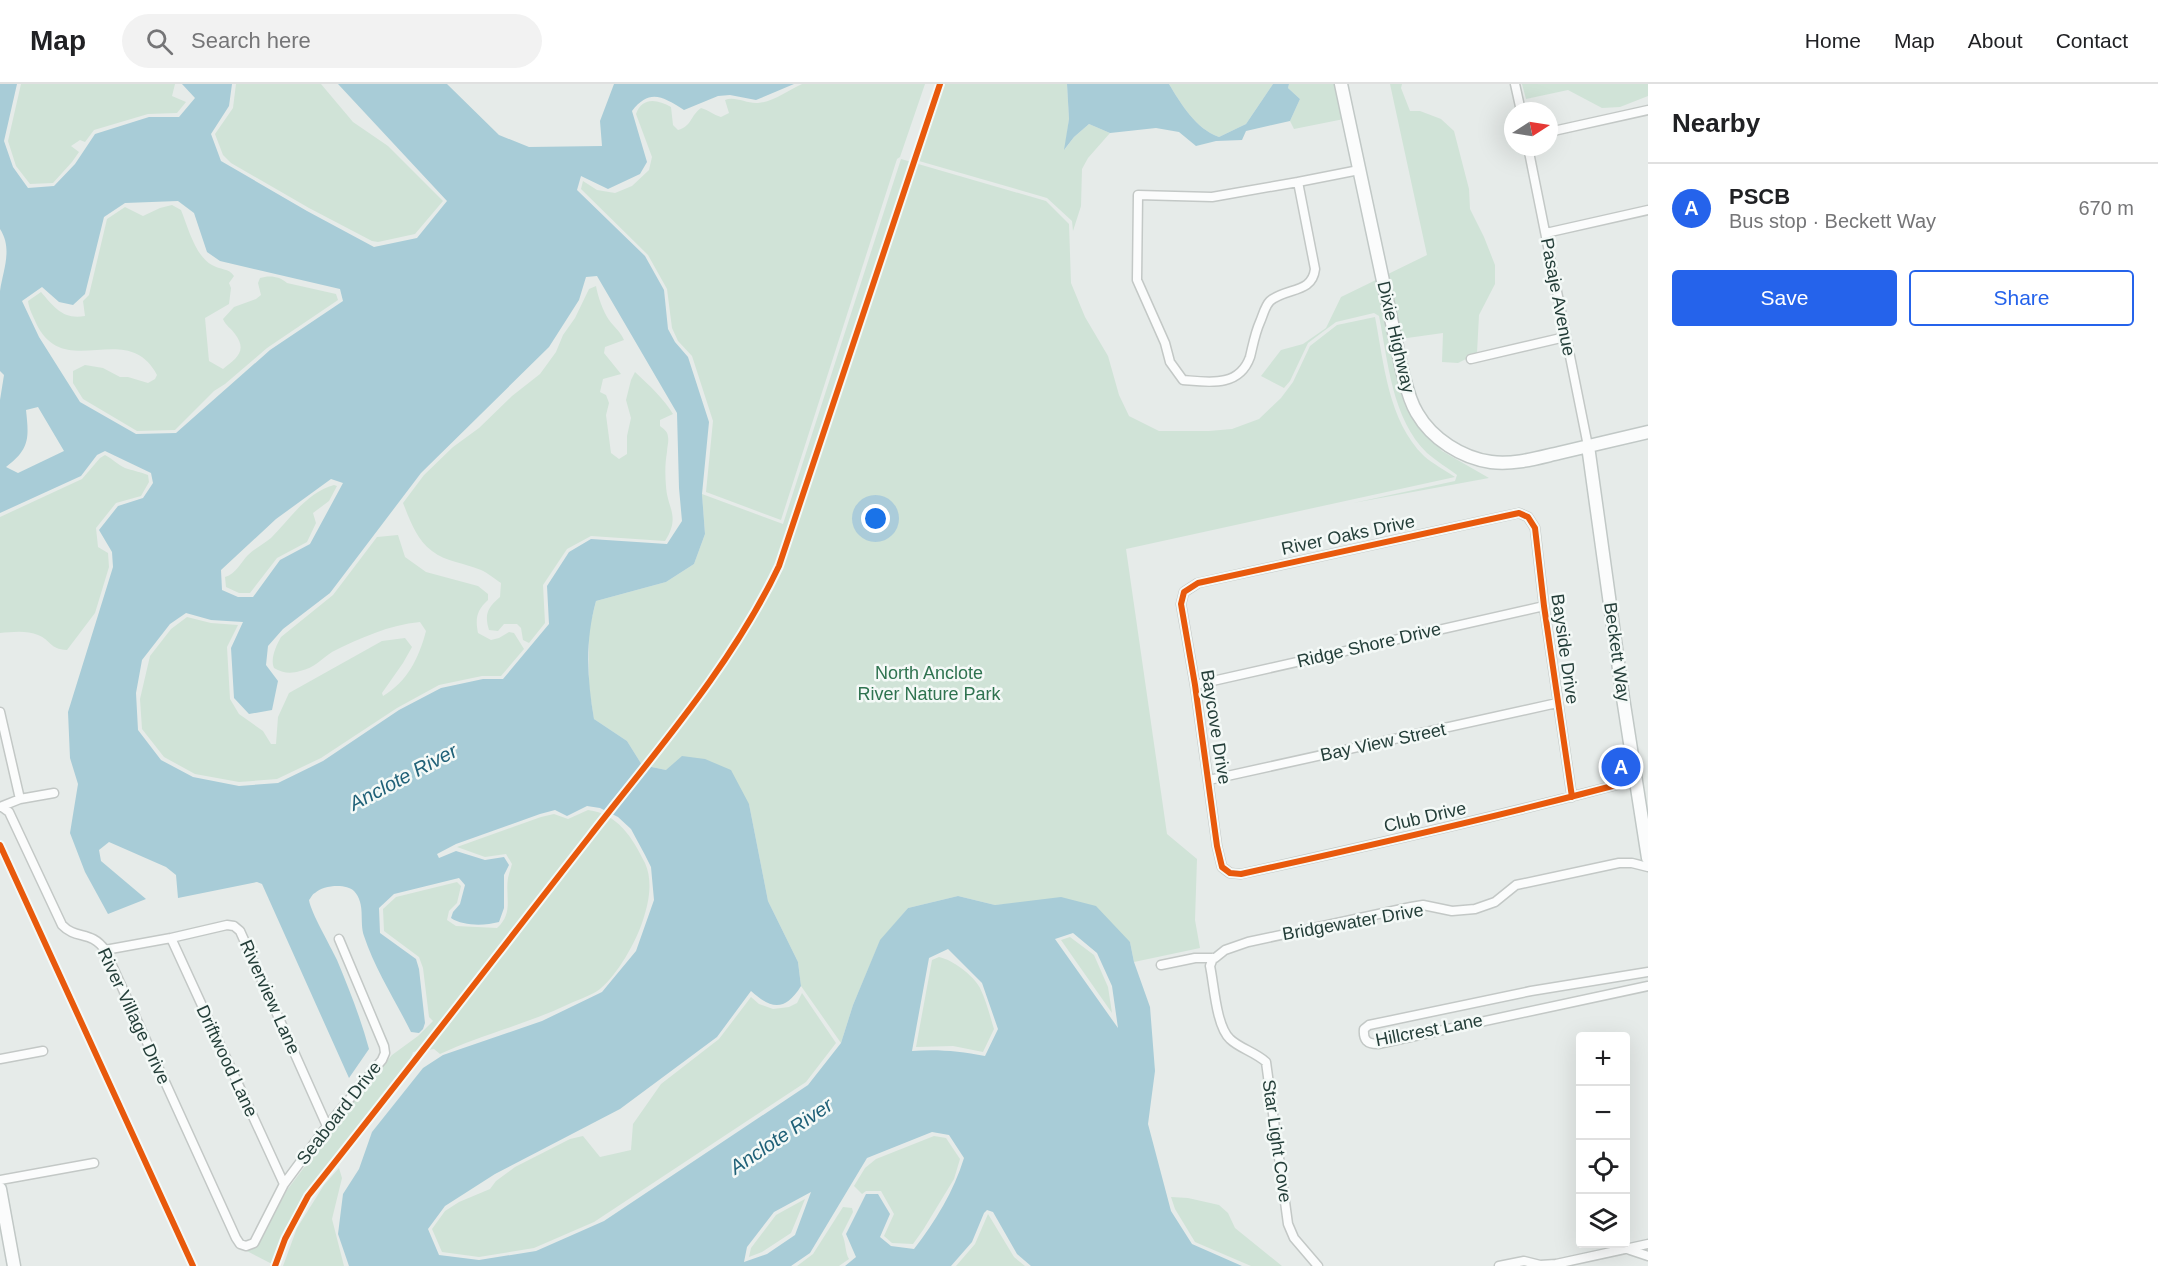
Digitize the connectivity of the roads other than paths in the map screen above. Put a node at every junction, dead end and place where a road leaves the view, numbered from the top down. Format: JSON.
{"nodes":[{"id":1,"x":1341,"y":84,"type":"edge"},
{"id":2,"x":1515,"y":84,"type":"edge"},
{"id":3,"x":1519,"y":102,"type":"edge"},
{"id":4,"x":1648,"y":110,"type":"edge"},
{"id":5,"x":1558,"y":130,"type":"edge"},
{"id":6,"x":1530,"y":156,"type":"edge"},
{"id":7,"x":1359,"y":170,"type":"junction"},
{"id":8,"x":1298,"y":182,"type":"junction"},
{"id":9,"x":1648,"y":210,"type":"edge"},
{"id":10,"x":1546,"y":233,"type":"junction"},
{"id":11,"x":1565,"y":337,"type":"junction"},
{"id":12,"x":1471,"y":359,"type":"dead end"},
{"id":13,"x":1648,"y":432,"type":"edge"},
{"id":14,"x":1588,"y":446,"type":"junction"},
{"id":15,"x":1520,"y":513,"type":"joint"},
{"id":16,"x":1184,"y":592,"type":"joint"},
{"id":17,"x":1544,"y":606,"type":"junction"},
{"id":18,"x":1195,"y":685,"type":"junction"},
{"id":19,"x":1557,"y":703,"type":"junction"},
{"id":20,"x":0,"y":711,"type":"edge"},
{"id":21,"x":1209,"y":780,"type":"junction"},
{"id":22,"x":1635,"y":780,"type":"junction"},
{"id":23,"x":54,"y":793,"type":"dead end"},
{"id":24,"x":1572,"y":797,"type":"junction"},
{"id":25,"x":20,"y":799,"type":"junction"},
{"id":26,"x":1,"y":807,"type":"edge"},
{"id":27,"x":1647,"y":844,"type":"edge"},
{"id":28,"x":1648,"y":858,"type":"edge"},
{"id":29,"x":1222,"y":867,"type":"joint"},
{"id":30,"x":1648,"y":867,"type":"edge"},
{"id":31,"x":171,"y":938,"type":"junction"},
{"id":32,"x":339,"y":939,"type":"dead end"},
{"id":33,"x":105,"y":950,"type":"junction"},
{"id":34,"x":1213,"y":958,"type":"junction"},
{"id":35,"x":1161,"y":965,"type":"dead end"},
{"id":36,"x":1648,"y":972,"type":"edge"},
{"id":37,"x":1648,"y":986,"type":"edge"},
{"id":38,"x":43,"y":1051,"type":"dead end"},
{"id":39,"x":0,"y":1059,"type":"edge"},
{"id":40,"x":327,"y":1126,"type":"junction"},
{"id":41,"x":94,"y":1163,"type":"dead end"},
{"id":42,"x":0,"y":1180,"type":"edge"},
{"id":43,"x":284,"y":1184,"type":"junction"},
{"id":44,"x":0,"y":1189,"type":"edge"},
{"id":45,"x":1648,"y":1244,"type":"edge"},
{"id":46,"x":246,"y":1246,"type":"joint"},
{"id":47,"x":1630,"y":1250,"type":"junction"},
{"id":48,"x":1648,"y":1256,"type":"edge"},
{"id":49,"x":14,"y":1266,"type":"edge"},
{"id":50,"x":1318,"y":1266,"type":"edge"},
{"id":51,"x":1499,"y":1266,"type":"edge"}],
"edges":[{"from":1,"to":7,"type":"street","name":"Dixie Highway"},
{"from":2,"to":3,"type":"street"},
{"from":4,"to":5,"type":"street"},
{"from":6,"to":10,"type":"street","name":"Pasaje Avenue"},
{"from":7,"to":8,"type":"street"},
{"from":7,"to":14,"type":"street","name":"Dixie Highway"},
{"from":8,"to":8,"type":"street"},
{"from":9,"to":10,"type":"street"},
{"from":10,"to":11,"type":"street","name":"Pasaje Avenue"},
{"from":11,"to":12,"type":"street"},
{"from":11,"to":14,"type":"street","name":"Pasaje Avenue"},
{"from":13,"to":14,"type":"street","name":"Dixie Highway"},
{"from":14,"to":22,"type":"street","name":"Beckett Way"},
{"from":15,"to":16,"type":"street","name":"River Oaks Drive"},
{"from":15,"to":17,"type":"street","name":"Bayside Drive"},
{"from":16,"to":18,"type":"street","name":"Baycove Drive"},
{"from":17,"to":18,"type":"street","name":"Ridge Shore Drive"},
{"from":17,"to":19,"type":"street","name":"Bayside Drive"},
{"from":18,"to":21,"type":"street","name":"Baycove Drive"},
{"from":19,"to":21,"type":"street","name":"Bay View Street"},
{"from":19,"to":24,"type":"street","name":"Bayside Drive"},
{"from":20,"to":25,"type":"street"},
{"from":21,"to":29,"type":"street","name":"Baycove Drive"},
{"from":22,"to":24,"type":"street","name":"Club Drive"},
{"from":22,"to":27,"type":"street","name":"Beckett Way"},
{"from":23,"to":25,"type":"street"},
{"from":24,"to":29,"type":"street","name":"Club Drive"},
{"from":25,"to":26,"type":"street"},
{"from":26,"to":33,"type":"street","name":"River Village Drive"},
{"from":27,"to":28,"type":"street","name":"Beckett Way"},
{"from":30,"to":34,"type":"street","name":"Bridgewater Drive"},
{"from":31,"to":33,"type":"street","name":"Riverview Lane"},
{"from":31,"to":40,"type":"street","name":"Riverview Lane"},
{"from":31,"to":43,"type":"street","name":"Driftwood Lane"},
{"from":32,"to":40,"type":"street","name":"Seaboard Drive"},
{"from":33,"to":46,"type":"street","name":"River Village Drive"},
{"from":34,"to":35,"type":"street","name":"Bridgewater Drive"},
{"from":34,"to":50,"type":"street","name":"Star Light Cove"},
{"from":36,"to":37,"type":"street","name":"Hillcrest Lane"},
{"from":38,"to":39,"type":"street"},
{"from":40,"to":43,"type":"street","name":"Seaboard Drive"},
{"from":41,"to":42,"type":"street"},
{"from":43,"to":46,"type":"street","name":"Seaboard Drive"},
{"from":44,"to":49,"type":"street"},
{"from":45,"to":47,"type":"street"},
{"from":47,"to":48,"type":"street"},
{"from":47,"to":51,"type":"street"}]}
